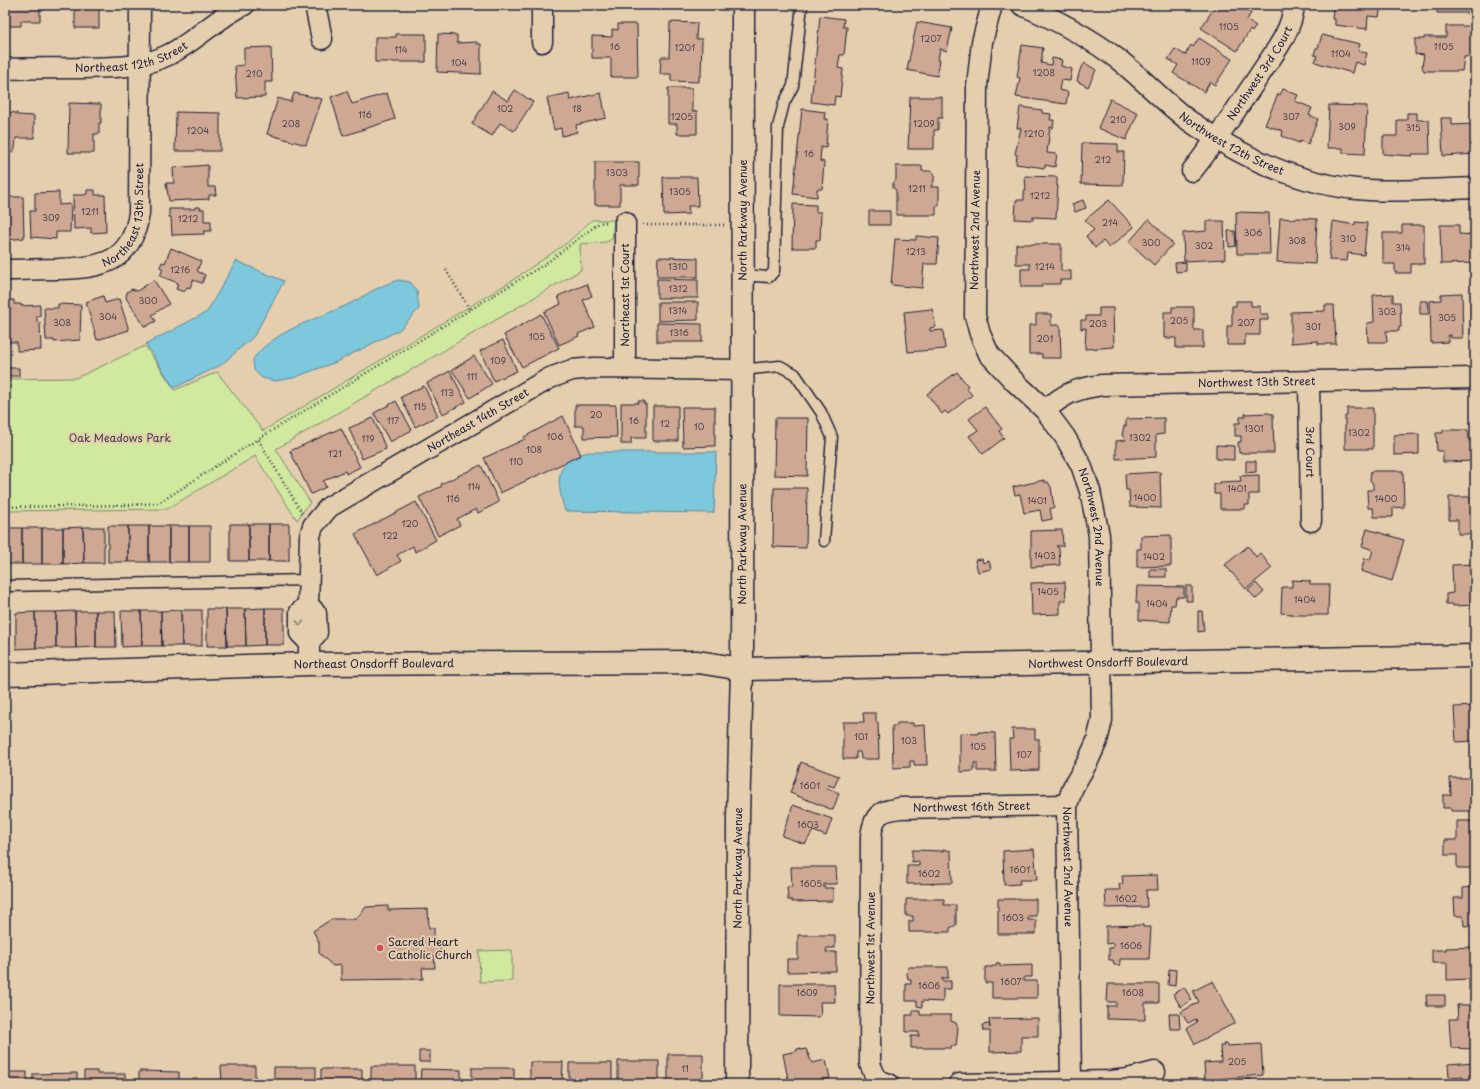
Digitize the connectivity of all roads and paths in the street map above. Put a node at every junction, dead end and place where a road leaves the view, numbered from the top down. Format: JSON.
{"nodes":[{"id":1,"x":140,"y":5,"type":"edge"},
{"id":2,"x":244,"y":5,"type":"edge"},
{"id":3,"x":315,"y":5,"type":"edge"},
{"id":4,"x":542,"y":5,"type":"edge"},
{"id":5,"x":743,"y":5,"type":"edge"},
{"id":6,"x":802,"y":5,"type":"edge"},
{"id":7,"x":992,"y":5,"type":"edge"},
{"id":8,"x":1022,"y":5,"type":"edge"},
{"id":9,"x":1294,"y":5,"type":"edge"},
{"id":10,"x":322,"y":39,"type":"dead end"},
{"id":11,"x":542,"y":42,"type":"dead end"},
{"id":12,"x":140,"y":64,"type":"junction"},
{"id":13,"x":5,"y":69,"type":"edge"},
{"id":14,"x":1218,"y":139,"type":"junction"},
{"id":15,"x":1192,"y":171,"type":"dead end"},
{"id":16,"x":1475,"y":188,"type":"edge"},
{"id":17,"x":625,"y":222,"type":"junction"},
{"id":18,"x":742,"y":225,"type":"junction"},
{"id":19,"x":5,"y":270,"type":"edge"},
{"id":20,"x":446,"y":270,"type":"dead end"},
{"id":21,"x":742,"y":275,"type":"junction"},
{"id":22,"x":470,"y":310,"type":"junction"},
{"id":23,"x":625,"y":368,"type":"junction"},
{"id":24,"x":741,"y":370,"type":"junction"},
{"id":25,"x":1475,"y":378,"type":"edge"},
{"id":26,"x":1309,"y":382,"type":"junction"},
{"id":27,"x":1045,"y":410,"type":"junction"},
{"id":28,"x":258,"y":439,"type":"junction"},
{"id":29,"x":5,"y":507,"type":"edge"},
{"id":30,"x":1311,"y":521,"type":"dead end"},
{"id":31,"x":313,"y":526,"type":"junction"},
{"id":32,"x":824,"y":541,"type":"dead end"},
{"id":33,"x":308,"y":580,"type":"junction"},
{"id":34,"x":5,"y":586,"type":"edge"},
{"id":35,"x":1475,"y":656,"type":"edge"},
{"id":36,"x":1101,"y":662,"type":"junction"},
{"id":37,"x":309,"y":664,"type":"junction"},
{"id":38,"x":742,"y":669,"type":"junction"},
{"id":39,"x":5,"y":674,"type":"edge"},
{"id":40,"x":1067,"y":805,"type":"junction"},
{"id":41,"x":878,"y":815,"type":"joint"},
{"id":42,"x":1155,"y":1072,"type":"dead end"},
{"id":43,"x":1071,"y":1081,"type":"junction"},
{"id":44,"x":883,"y":1082,"type":"edge"},
{"id":45,"x":737,"y":1084,"type":"edge"},
{"id":46,"x":959,"y":1084,"type":"edge"}],
"edges":[{"from":1,"to":12,"type":"street","name":"Northeast 13th Street"},
{"from":2,"to":12,"type":"street","name":"Northeast 12th Street"},
{"from":3,"to":10,"type":"street"},
{"from":4,"to":11,"type":"street"},
{"from":5,"to":18,"type":"street","name":"North Parkway Avenue"},
{"from":6,"to":21,"type":"lane"},
{"from":7,"to":27,"type":"street","name":"Northwest 2nd Avenue"},
{"from":8,"to":14,"type":"street","name":"Northwest 12th Street"},
{"from":9,"to":14,"type":"street","name":"Northwest 3rd Court"},
{"from":12,"to":13,"type":"street","name":"Northeast 12th Street"},
{"from":12,"to":19,"type":"street","name":"Northeast 13th Street"},
{"from":14,"to":15,"type":"street","name":"Northwest 3rd Court"},
{"from":14,"to":16,"type":"street","name":"Northwest 12th Street"},
{"from":17,"to":18,"type":"path"},
{"from":17,"to":22,"type":"path"},
{"from":17,"to":23,"type":"street","name":"Northeast 1st Court"},
{"from":18,"to":21,"type":"street","name":"North Parkway Avenue"},
{"from":20,"to":22,"type":"path"},
{"from":21,"to":24,"type":"street","name":"North Parkway Avenue"},
{"from":22,"to":28,"type":"path"},
{"from":23,"to":24,"type":"street","name":"Northeast 14th Street"},
{"from":23,"to":31,"type":"street","name":"Northeast 14th Street"},
{"from":24,"to":32,"type":"lane"},
{"from":24,"to":38,"type":"street","name":"North Parkway Avenue"},
{"from":25,"to":26,"type":"street","name":"Northwest 13th Street"},
{"from":26,"to":27,"type":"street","name":"Northwest 13th Street"},
{"from":26,"to":30,"type":"street","name":"3rd Court"},
{"from":27,"to":36,"type":"street","name":"Northwest 2nd Avenue"},
{"from":28,"to":29,"type":"path"},
{"from":28,"to":31,"type":"path"},
{"from":31,"to":33,"type":"street","name":"Northeast 14th Street"},
{"from":33,"to":34,"type":"lane"},
{"from":33,"to":37,"type":"street","name":"Northeast 14th Street"},
{"from":35,"to":36,"type":"street","name":"Northwest Onsdorff Boulevard"},
{"from":36,"to":38,"type":"street","name":"Northwest Onsdorff Boulevard"},
{"from":36,"to":40,"type":"street","name":"Northwest 2nd Avenue"},
{"from":37,"to":38,"type":"street","name":"Northeast Onsdorff Boulevard"},
{"from":37,"to":39,"type":"street","name":"Northeast Onsdorff Boulevard"},
{"from":38,"to":45,"type":"street","name":"North Parkway Avenue"},
{"from":40,"to":41,"type":"street","name":"Northwest 16th Street"},
{"from":40,"to":43,"type":"street","name":"Northwest 2nd Avenue"},
{"from":41,"to":44,"type":"street","name":"Northwest 1st Avenue"},
{"from":42,"to":43,"type":"street"},
{"from":43,"to":46,"type":"street"}]}
